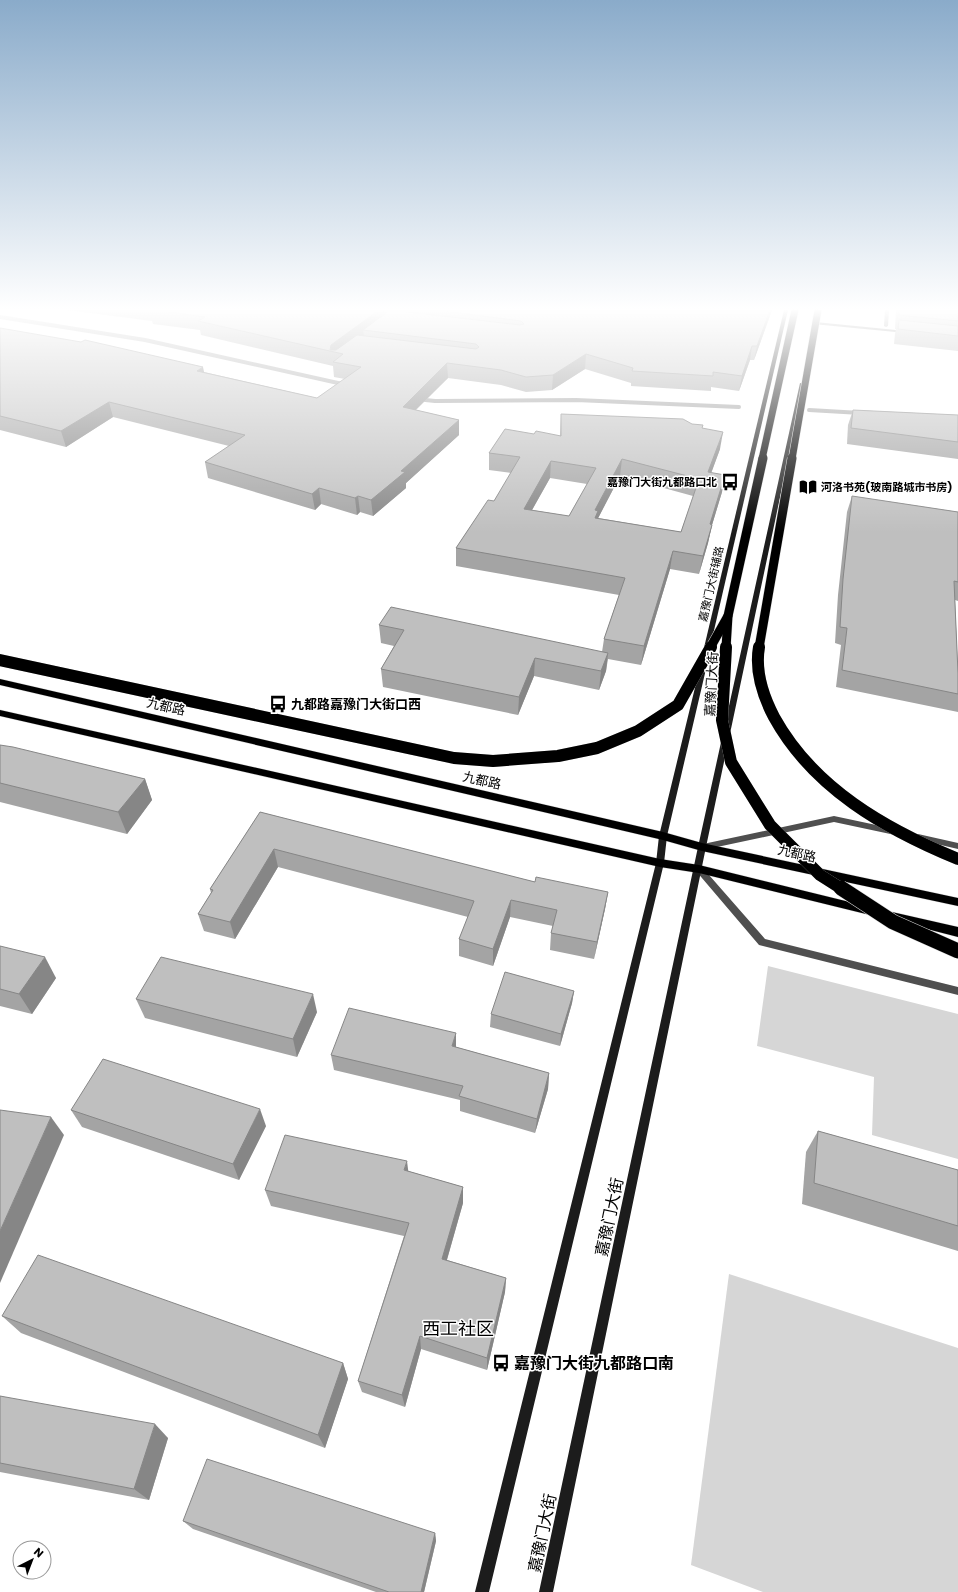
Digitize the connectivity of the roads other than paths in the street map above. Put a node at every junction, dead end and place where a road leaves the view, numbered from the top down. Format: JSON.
{"nodes":[{"id":1,"x":768,"y":384,"type":"edge"},
{"id":2,"x":779,"y":384,"type":"edge"},
{"id":3,"x":801,"y":384,"type":"edge"},
{"id":4,"x":804,"y":384,"type":"edge"},
{"id":5,"x":728,"y":616,"type":"junction"},
{"id":6,"x":0,"y":660,"type":"edge"},
{"id":7,"x":0,"y":682,"type":"edge"},
{"id":8,"x":0,"y":714,"type":"edge"},
{"id":9,"x":662,"y":836,"type":"junction"},
{"id":10,"x":958,"y":846,"type":"edge"},
{"id":11,"x":702,"y":847,"type":"junction"},
{"id":12,"x":958,"y":859,"type":"edge"},
{"id":13,"x":660,"y":862,"type":"junction"},
{"id":14,"x":699,"y":870,"type":"junction"},
{"id":15,"x":958,"y":902,"type":"edge"},
{"id":16,"x":958,"y":932,"type":"edge"},
{"id":17,"x":958,"y":951,"type":"edge"},
{"id":18,"x":958,"y":991,"type":"edge"},
{"id":19,"x":482,"y":1592,"type":"edge"},
{"id":20,"x":546,"y":1592,"type":"edge"}],
"edges":[{"from":1,"to":9,"type":"main road","name":"嘉豫门大街辅路"},
{"from":2,"to":5,"type":"highway","name":"嘉豫门大街","bridge":true},
{"from":3,"to":11,"type":"main road"},
{"from":4,"to":12,"type":"highway","bridge":true},
{"from":5,"to":6,"type":"highway","bridge":true},
{"from":5,"to":17,"type":"highway","name":"嘉豫门大街","bridge":true},
{"from":7,"to":9,"type":"main road","name":"九都路"},
{"from":8,"to":13,"type":"main road"},
{"from":9,"to":11,"type":"main road","name":"九都路"},
{"from":9,"to":13,"type":"main road","name":"嘉豫门大街辅路"},
{"from":10,"to":11,"type":"lane"},
{"from":11,"to":14,"type":"main road","name":"嘉豫门大街"},
{"from":11,"to":15,"type":"main road","name":"九都路"},
{"from":13,"to":14,"type":"main road"},
{"from":13,"to":19,"type":"main road"},
{"from":14,"to":16,"type":"main road"},
{"from":14,"to":18,"type":"lane"},
{"from":14,"to":20,"type":"main road","name":"嘉豫门大街"}]}
